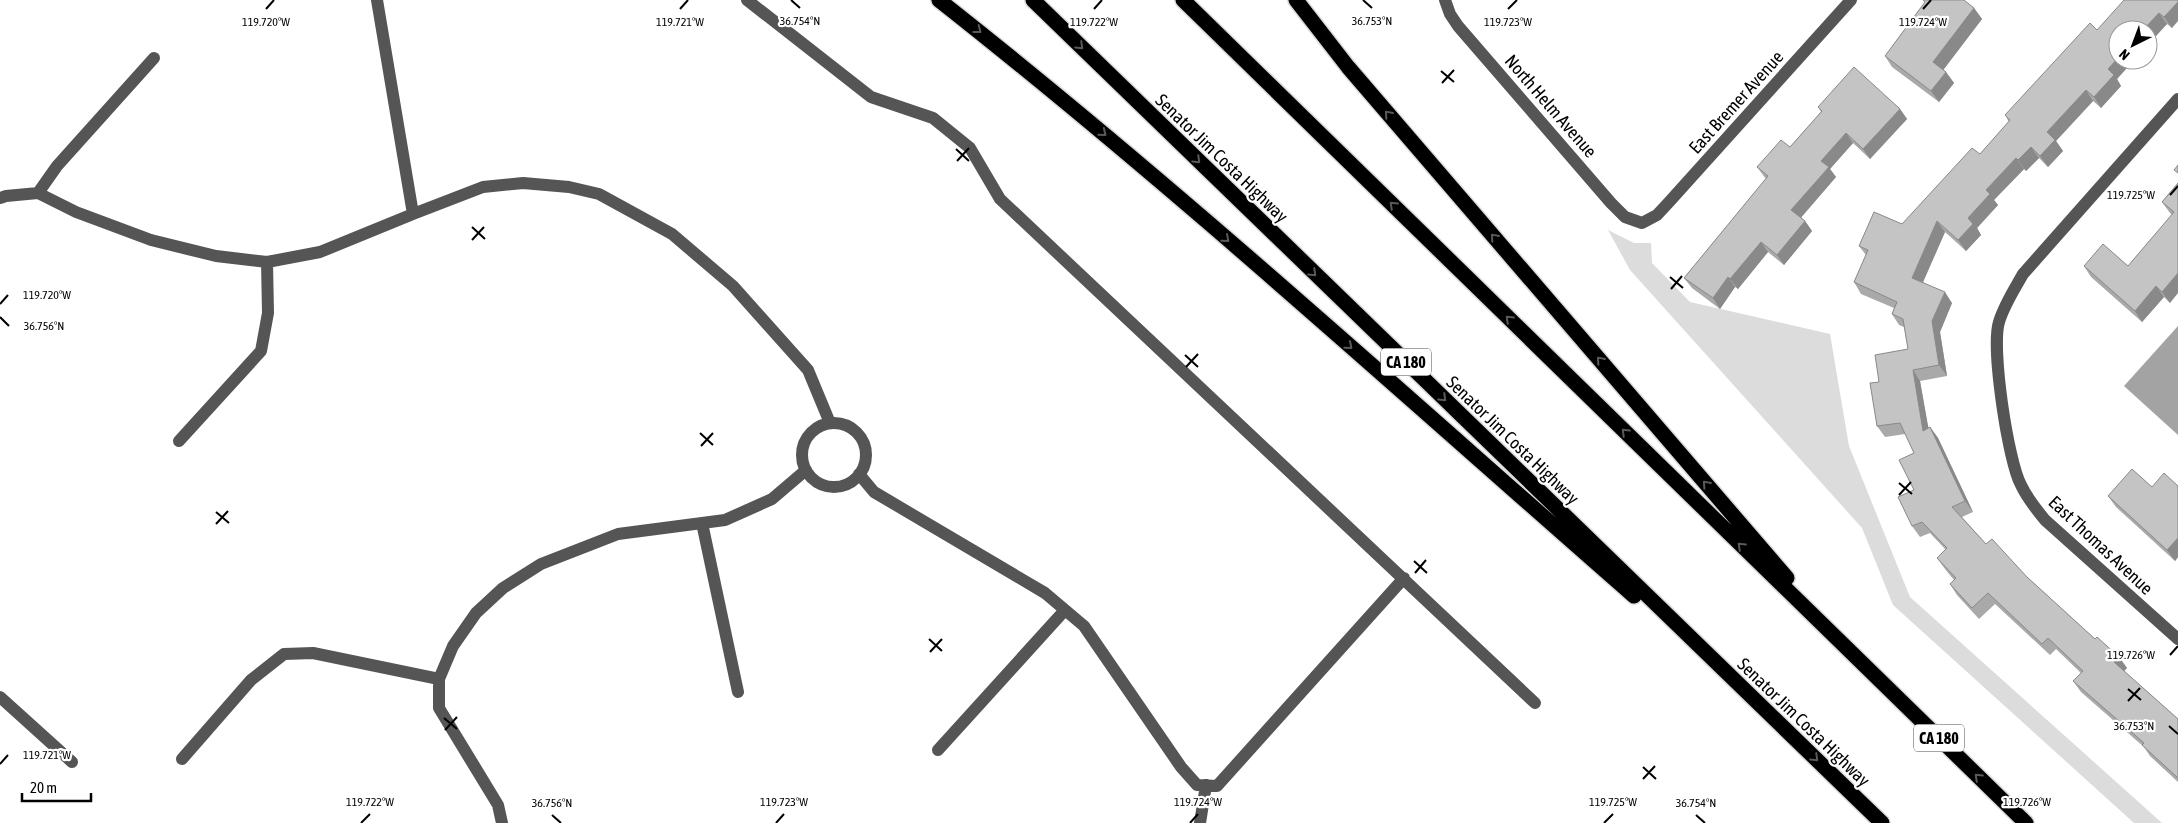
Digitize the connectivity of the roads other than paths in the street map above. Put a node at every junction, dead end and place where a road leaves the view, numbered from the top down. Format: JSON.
{"nodes":[{"id":1,"x":377,"y":0,"type":"edge"},
{"id":2,"x":747,"y":0,"type":"edge"},
{"id":3,"x":939,"y":0,"type":"edge"},
{"id":4,"x":1033,"y":0,"type":"edge"},
{"id":5,"x":1183,"y":0,"type":"edge"},
{"id":6,"x":1296,"y":0,"type":"edge"},
{"id":7,"x":1446,"y":0,"type":"edge"},
{"id":8,"x":1851,"y":0,"type":"edge"},
{"id":9,"x":154,"y":58,"type":"dead end"},
{"id":10,"x":2178,"y":99,"type":"edge"},
{"id":11,"x":38,"y":193,"type":"junction"},
{"id":12,"x":0,"y":198,"type":"edge"},
{"id":13,"x":413,"y":214,"type":"junction"},
{"id":14,"x":1642,"y":223,"type":"joint"},
{"id":15,"x":267,"y":262,"type":"junction"},
{"id":16,"x":830,"y":422,"type":"junction"},
{"id":17,"x":179,"y":441,"type":"dead end"},
{"id":18,"x":806,"y":470,"type":"junction"},
{"id":19,"x":860,"y":474,"type":"junction"},
{"id":20,"x":702,"y":523,"type":"junction"},
{"id":21,"x":1404,"y":578,"type":"junction"},
{"id":22,"x":1064,"y":610,"type":"junction"},
{"id":23,"x":2178,"y":639,"type":"edge"},
{"id":24,"x":1851,"y":654,"type":"junction"},
{"id":25,"x":440,"y":679,"type":"junction"},
{"id":26,"x":738,"y":692,"type":"dead end"},
{"id":27,"x":0,"y":698,"type":"edge"},
{"id":28,"x":1535,"y":703,"type":"dead end"},
{"id":29,"x":1780,"y":724,"type":"junction"},
{"id":30,"x":938,"y":750,"type":"dead end"},
{"id":31,"x":182,"y":759,"type":"dead end"},
{"id":32,"x":72,"y":762,"type":"dead end"},
{"id":33,"x":1206,"y":786,"type":"junction"},
{"id":34,"x":502,"y":823,"type":"edge"},
{"id":35,"x":1200,"y":823,"type":"edge"},
{"id":36,"x":1882,"y":823,"type":"edge"},
{"id":37,"x":2026,"y":823,"type":"edge"}],
"edges":[{"from":1,"to":13,"type":"street"},
{"from":2,"to":21,"type":"street"},
{"from":3,"to":29,"type":"highway","one_way":true},
{"from":4,"to":29,"type":"highway","name":"Senator Jim Costa Highway","number":"CA 180","one_way":true},
{"from":24,"to":5,"type":"highway","number":"CA 180","one_way":true},
{"from":24,"to":6,"type":"highway","one_way":true},
{"from":7,"to":14,"type":"street","name":"North Helm Avenue"},
{"from":8,"to":14,"type":"street","name":"East Bremer Avenue"},
{"from":9,"to":11,"type":"street"},
{"from":10,"to":23,"type":"street","name":"East Thomas Avenue"},
{"from":11,"to":12,"type":"street"},
{"from":11,"to":15,"type":"street"},
{"from":13,"to":15,"type":"street"},
{"from":13,"to":16,"type":"street"},
{"from":15,"to":17,"type":"street"},
{"from":16,"to":18,"type":"street"},
{"from":16,"to":19,"type":"street"},
{"from":18,"to":19,"type":"street"},
{"from":18,"to":20,"type":"street"},
{"from":19,"to":22,"type":"street"},
{"from":20,"to":25,"type":"street"},
{"from":20,"to":26,"type":"street"},
{"from":21,"to":28,"type":"street"},
{"from":21,"to":33,"type":"street"},
{"from":22,"to":30,"type":"street"},
{"from":22,"to":33,"type":"street"},
{"from":37,"to":24,"type":"highway","number":"CA 180","one_way":true},
{"from":25,"to":31,"type":"street"},
{"from":25,"to":34,"type":"street"},
{"from":27,"to":32,"type":"street"},
{"from":29,"to":36,"type":"highway","name":"Senator Jim Costa Highway","number":"CA 180","one_way":true},
{"from":33,"to":35,"type":"street"}]}
